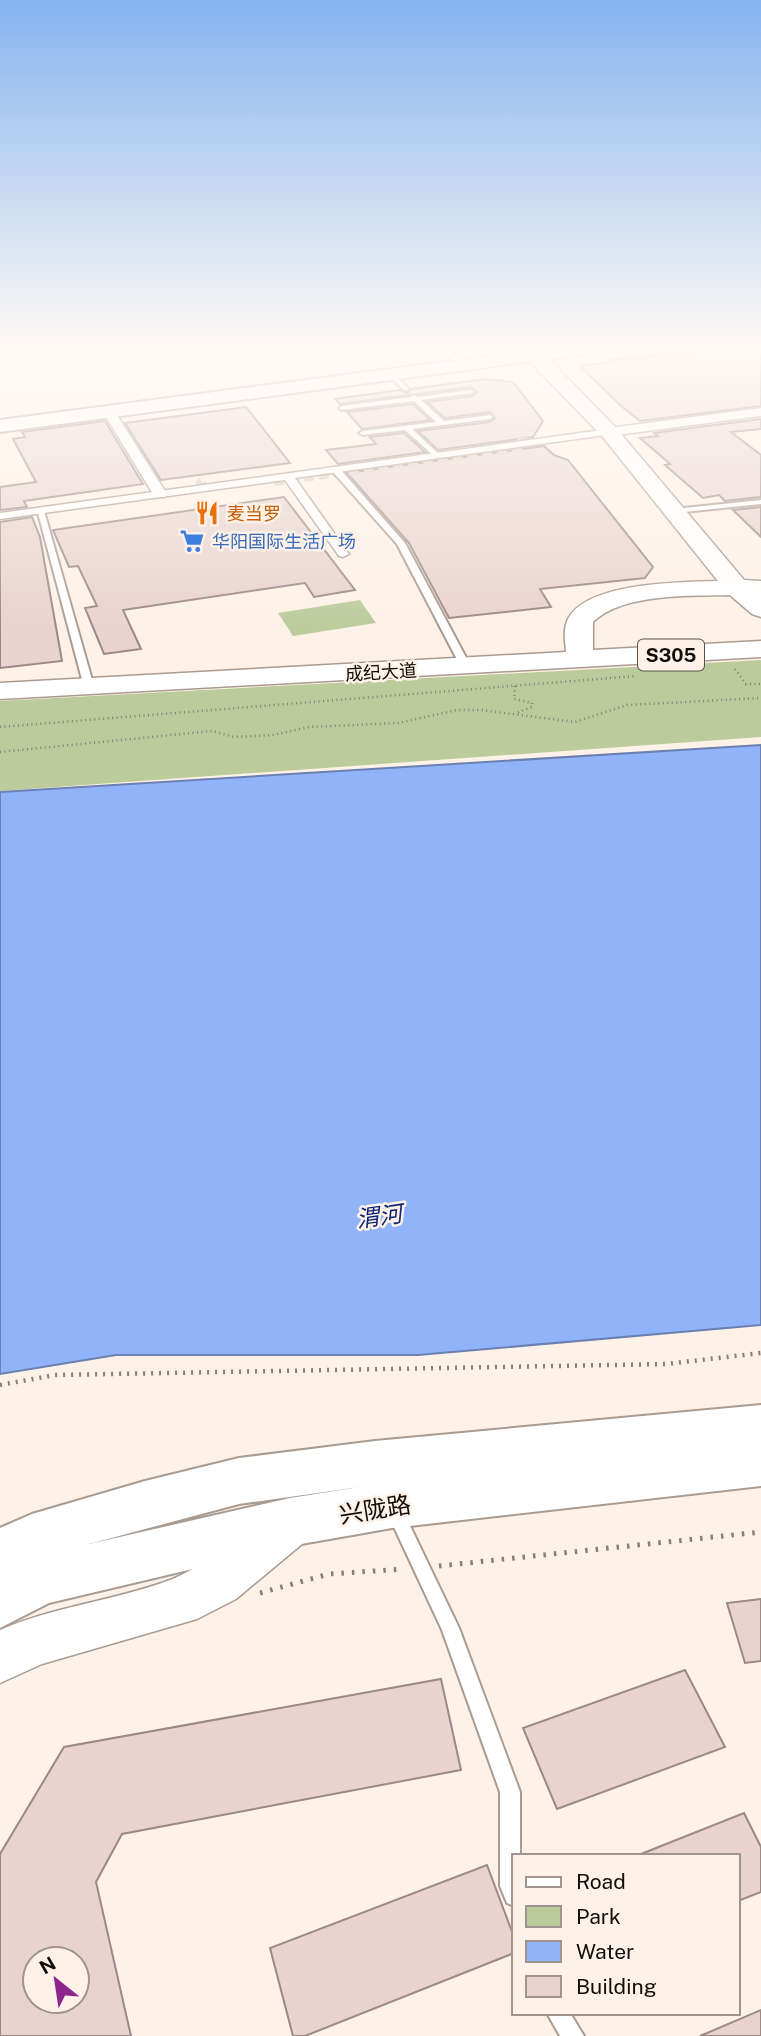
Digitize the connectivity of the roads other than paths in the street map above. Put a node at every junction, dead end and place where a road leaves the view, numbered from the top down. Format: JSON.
{"nodes":[{"id":1,"x":128,"y":443,"type":"edge"},
{"id":2,"x":423,"y":443,"type":"edge"},
{"id":3,"x":530,"y":443,"type":"edge"},
{"id":4,"x":618,"y":443,"type":"edge"},
{"id":5,"x":436,"y":456,"type":"junction"},
{"id":6,"x":336,"y":470,"type":"junction"},
{"id":7,"x":288,"y":476,"type":"junction"},
{"id":8,"x":160,"y":494,"type":"junction"},
{"id":9,"x":761,"y":502,"type":"edge"},
{"id":10,"x":40,"y":510,"type":"junction"},
{"id":11,"x":674,"y":511,"type":"junction"},
{"id":12,"x":0,"y":516,"type":"edge"},
{"id":13,"x":342,"y":554,"type":"dead end"},
{"id":14,"x":749,"y":587,"type":"edge"},
{"id":15,"x":758,"y":617,"type":"edge"},
{"id":16,"x":755,"y":659,"type":"edge"},
{"id":17,"x":581,"y":661,"type":"junction"},
{"id":18,"x":466,"y":667,"type":"junction"},
{"id":19,"x":89,"y":687,"type":"junction"},
{"id":20,"x":0,"y":691,"type":"edge"},
{"id":21,"x":761,"y":1426,"type":"edge"},
{"id":22,"x":761,"y":1464,"type":"edge"},
{"id":23,"x":392,"y":1505,"type":"junction"},
{"id":24,"x":290,"y":1522,"type":"junction"},
{"id":25,"x":0,"y":1555,"type":"edge"},
{"id":26,"x":0,"y":1602,"type":"edge"},
{"id":27,"x":0,"y":1657,"type":"edge"},
{"id":28,"x":512,"y":1891,"type":"edge"},
{"id":29,"x":558,"y":2015,"type":"edge"},
{"id":30,"x":573,"y":2036,"type":"edge"}],
"edges":[{"from":1,"to":8,"type":"street"},
{"from":2,"to":5,"type":"lane"},
{"from":3,"to":5,"type":"street"},
{"from":4,"to":11,"type":"main road"},
{"from":5,"to":6,"type":"street"},
{"from":6,"to":7,"type":"street"},
{"from":6,"to":18,"type":"lane"},
{"from":7,"to":8,"type":"street"},
{"from":7,"to":13,"type":"street"},
{"from":8,"to":10,"type":"street"},
{"from":9,"to":11,"type":"lane"},
{"from":10,"to":12,"type":"street"},
{"from":10,"to":19,"type":"lane"},
{"from":11,"to":14,"type":"main road"},
{"from":14,"to":15,"type":"main road"},
{"from":14,"to":17,"type":"main road"},
{"from":16,"to":17,"type":"main road","name":"成纪大道","number":"S305"},
{"from":17,"to":18,"type":"main road","name":"成纪大道"},
{"from":18,"to":19,"type":"main road","name":"成纪大道"},
{"from":19,"to":20,"type":"main road","name":"成纪大道"},
{"from":21,"to":25,"type":"highway","name":"兴陇路"},
{"from":22,"to":23,"type":"highway","name":"兴陇路"},
{"from":23,"to":24,"type":"highway","name":"兴陇路"},
{"from":23,"to":28,"type":"lane"},
{"from":24,"to":26,"type":"highway","name":"兴陇路"},
{"from":24,"to":27,"type":"main road"},
{"from":29,"to":30,"type":"lane"}]}
